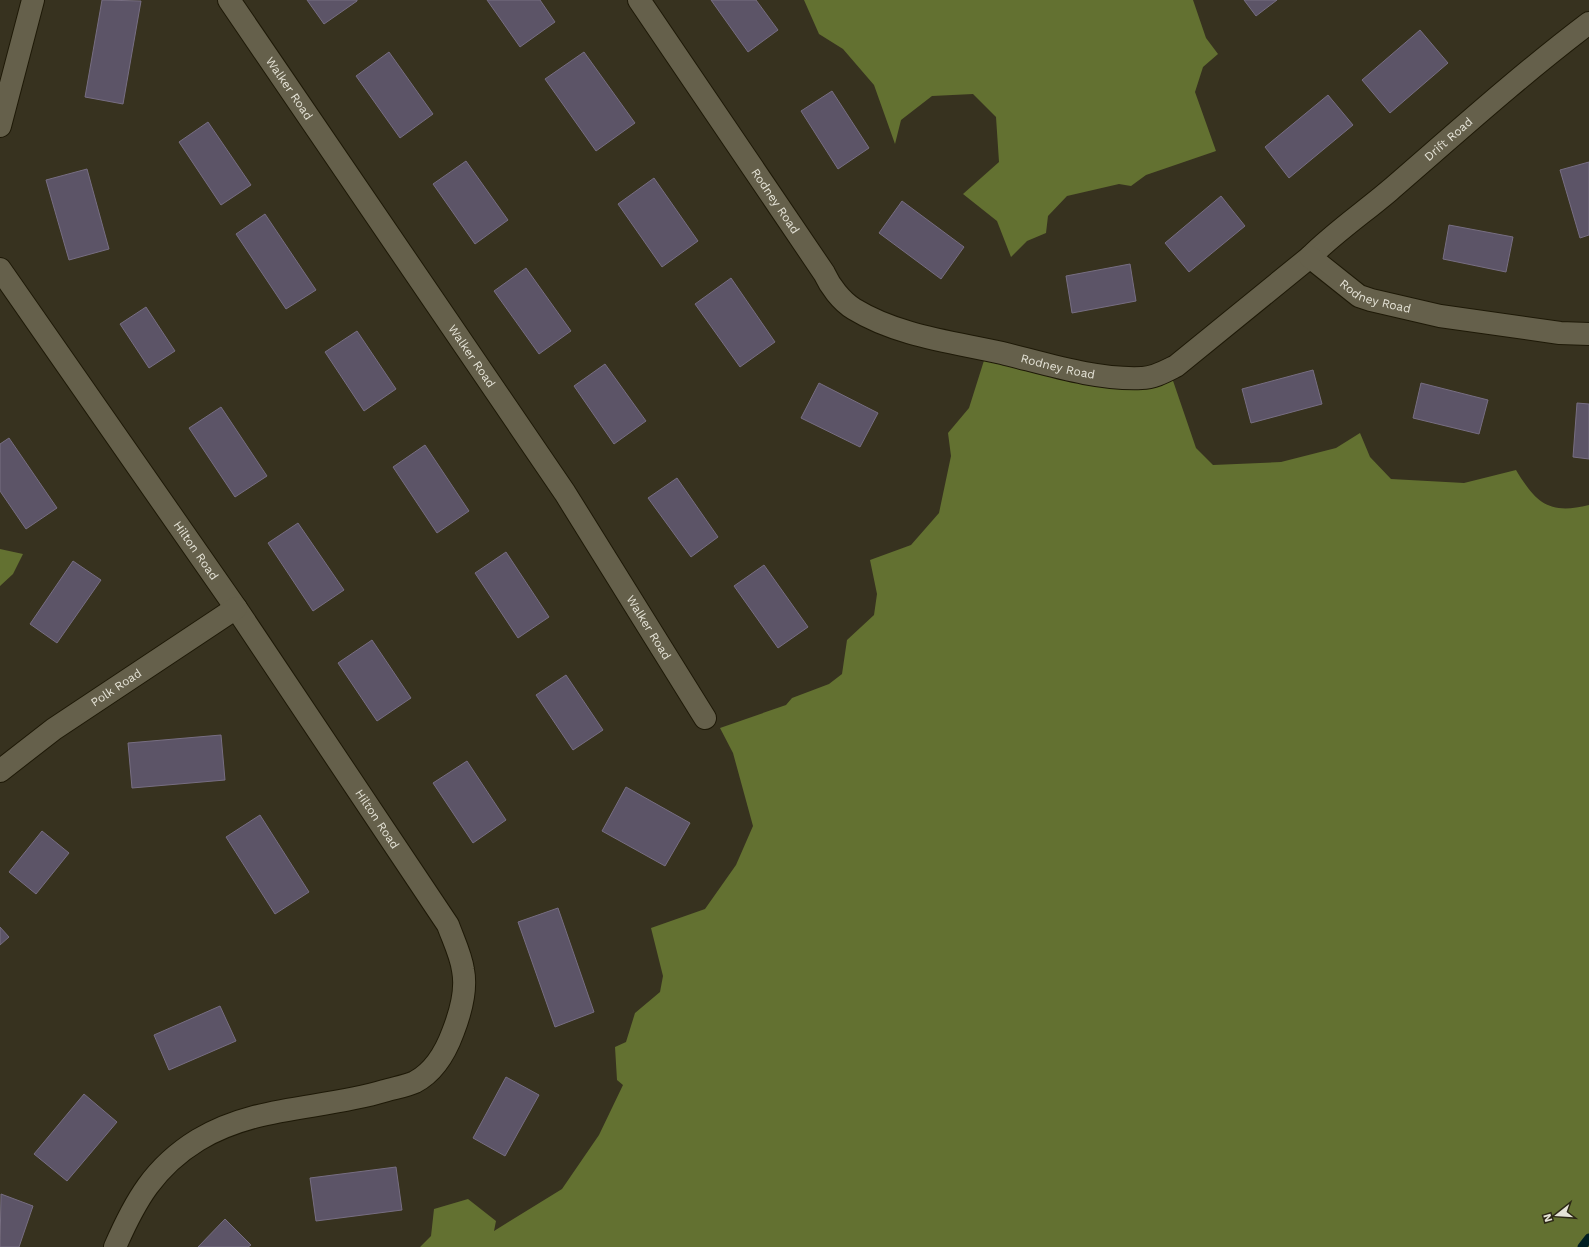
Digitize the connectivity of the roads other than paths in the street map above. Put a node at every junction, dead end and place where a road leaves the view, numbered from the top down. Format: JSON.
{"nodes":[{"id":1,"x":33,"y":0,"type":"edge"},
{"id":2,"x":230,"y":0,"type":"edge"},
{"id":3,"x":639,"y":0,"type":"edge"},
{"id":4,"x":1589,"y":23,"type":"edge"},
{"id":5,"x":0,"y":126,"type":"edge"},
{"id":6,"x":1310,"y":257,"type":"junction"},
{"id":7,"x":0,"y":269,"type":"edge"},
{"id":8,"x":1589,"y":334,"type":"edge"},
{"id":9,"x":236,"y":608,"type":"junction"},
{"id":10,"x":705,"y":718,"type":"dead end"},
{"id":11,"x":0,"y":771,"type":"edge"},
{"id":12,"x":114,"y":1247,"type":"edge"}],
"edges":[{"from":1,"to":5,"type":"street"},
{"from":2,"to":10,"type":"street","name":"Walker Road"},
{"from":3,"to":6,"type":"street","name":"Rodney Road"},
{"from":4,"to":6,"type":"street","name":"Drift Road"},
{"from":6,"to":8,"type":"street","name":"Rodney Road"},
{"from":7,"to":9,"type":"street","name":"Hilton Road"},
{"from":9,"to":11,"type":"street","name":"Polk Road"},
{"from":9,"to":12,"type":"street","name":"Hilton Road"}]}
